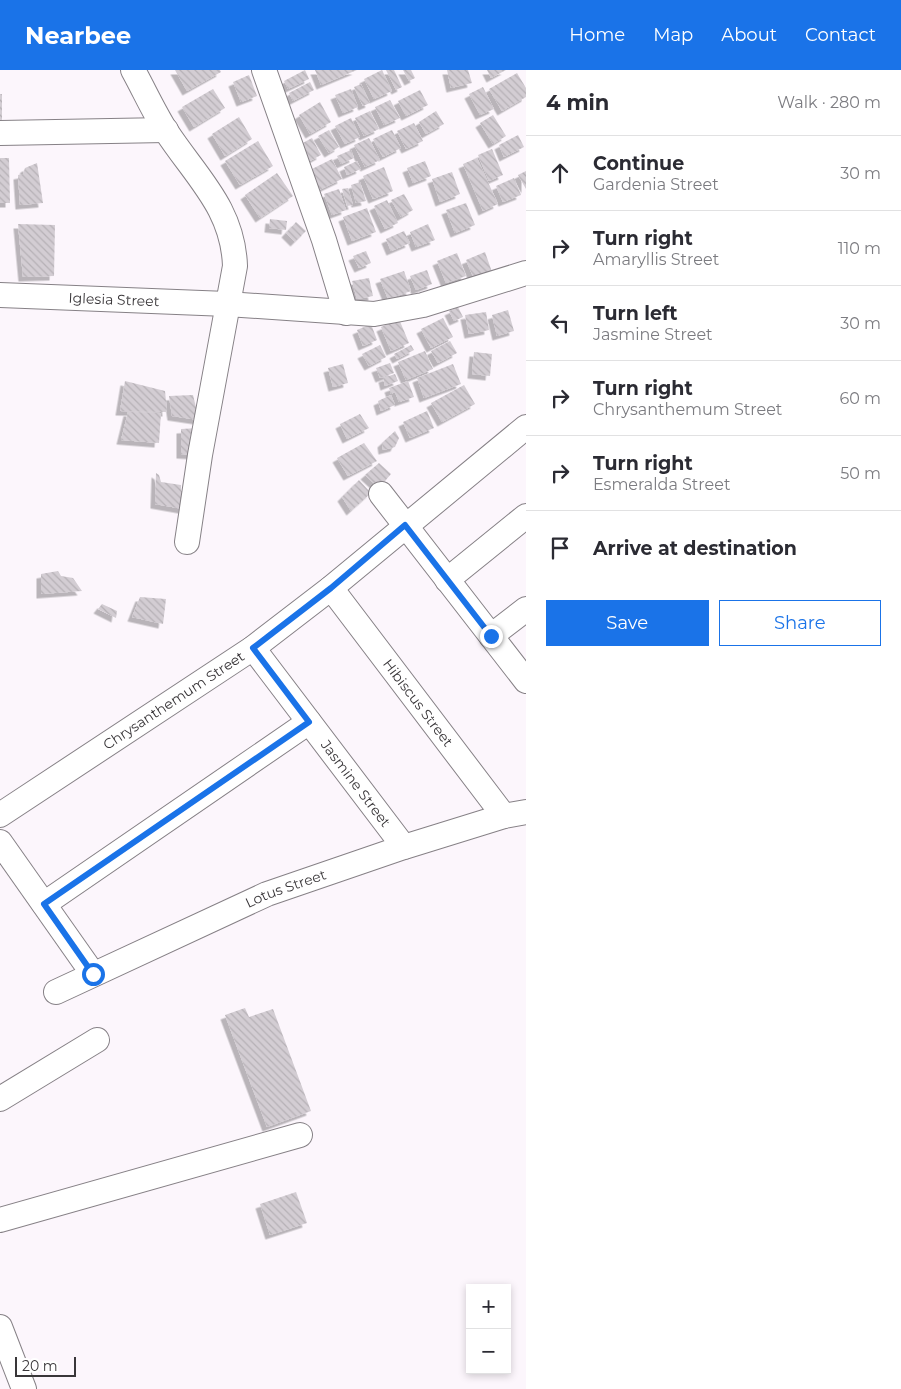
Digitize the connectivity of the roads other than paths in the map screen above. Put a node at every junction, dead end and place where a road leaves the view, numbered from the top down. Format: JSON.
{"nodes":[{"id":1,"x":133,"y":70,"type":"edge"},
{"id":2,"x":264,"y":70,"type":"edge"},
{"id":3,"x":166,"y":130,"type":"junction"},
{"id":4,"x":0,"y":133,"type":"edge"},
{"id":5,"x":526,"y":273,"type":"edge"},
{"id":6,"x":0,"y":295,"type":"edge"},
{"id":7,"x":227,"y":304,"type":"junction"},
{"id":8,"x":346,"y":313,"type":"junction"},
{"id":9,"x":526,"y":426,"type":"edge"},
{"id":10,"x":382,"y":494,"type":"dead end"},
{"id":11,"x":526,"y":516,"type":"edge"},
{"id":12,"x":405,"y":525,"type":"junction"},
{"id":13,"x":187,"y":542,"type":"dead end"},
{"id":14,"x":447,"y":580,"type":"junction"},
{"id":15,"x":331,"y":588,"type":"junction"},
{"id":16,"x":526,"y":609,"type":"edge"},
{"id":17,"x":491,"y":636,"type":"junction"},
{"id":18,"x":253,"y":648,"type":"junction"},
{"id":19,"x":526,"y":681,"type":"edge"},
{"id":20,"x":309,"y":722,"type":"junction"},
{"id":21,"x":515,"y":814,"type":"edge"},
{"id":22,"x":0,"y":815,"type":"edge"},
{"id":23,"x":0,"y":842,"type":"edge"},
{"id":24,"x":404,"y":846,"type":"junction"},
{"id":25,"x":44,"y":904,"type":"junction"},
{"id":26,"x":93,"y":974,"type":"junction"},
{"id":27,"x":56,"y":992,"type":"dead end"},
{"id":28,"x":97,"y":1040,"type":"dead end"},
{"id":29,"x":0,"y":1099,"type":"edge"},
{"id":30,"x":300,"y":1135,"type":"dead end"},
{"id":31,"x":0,"y":1220,"type":"edge"},
{"id":32,"x":0,"y":1327,"type":"edge"},
{"id":33,"x":24,"y":1389,"type":"edge"}],
"edges":[{"from":1,"to":3,"type":"street"},
{"from":2,"to":8,"type":"street"},
{"from":3,"to":4,"type":"street"},
{"from":3,"to":7,"type":"street"},
{"from":5,"to":8,"type":"street","name":"Iglesia Street"},
{"from":6,"to":7,"type":"street","name":"Iglesia Street"},
{"from":7,"to":8,"type":"street","name":"Iglesia Street"},
{"from":7,"to":13,"type":"street"},
{"from":9,"to":12,"type":"street","name":"Chrysanthemum Street"},
{"from":10,"to":12,"type":"street"},
{"from":11,"to":14,"type":"street"},
{"from":12,"to":14,"type":"street"},
{"from":12,"to":15,"type":"street","name":"Chrysanthemum Street"},
{"from":14,"to":17,"type":"street"},
{"from":15,"to":18,"type":"street","name":"Chrysanthemum Street"},
{"from":15,"to":21,"type":"street","name":"Hibiscus Street"},
{"from":16,"to":17,"type":"street"},
{"from":17,"to":19,"type":"street"},
{"from":18,"to":20,"type":"street","name":"Jasmine Street"},
{"from":18,"to":22,"type":"street","name":"Chrysanthemum Street"},
{"from":20,"to":24,"type":"street","name":"Jasmine Street"},
{"from":20,"to":25,"type":"street"},
{"from":21,"to":24,"type":"street","name":"Lotus Street"},
{"from":23,"to":25,"type":"street"},
{"from":24,"to":26,"type":"street","name":"Lotus Street"},
{"from":25,"to":26,"type":"street"},
{"from":26,"to":27,"type":"street","name":"Lotus Street"},
{"from":28,"to":29,"type":"street"},
{"from":30,"to":31,"type":"street"},
{"from":32,"to":33,"type":"street"}]}
